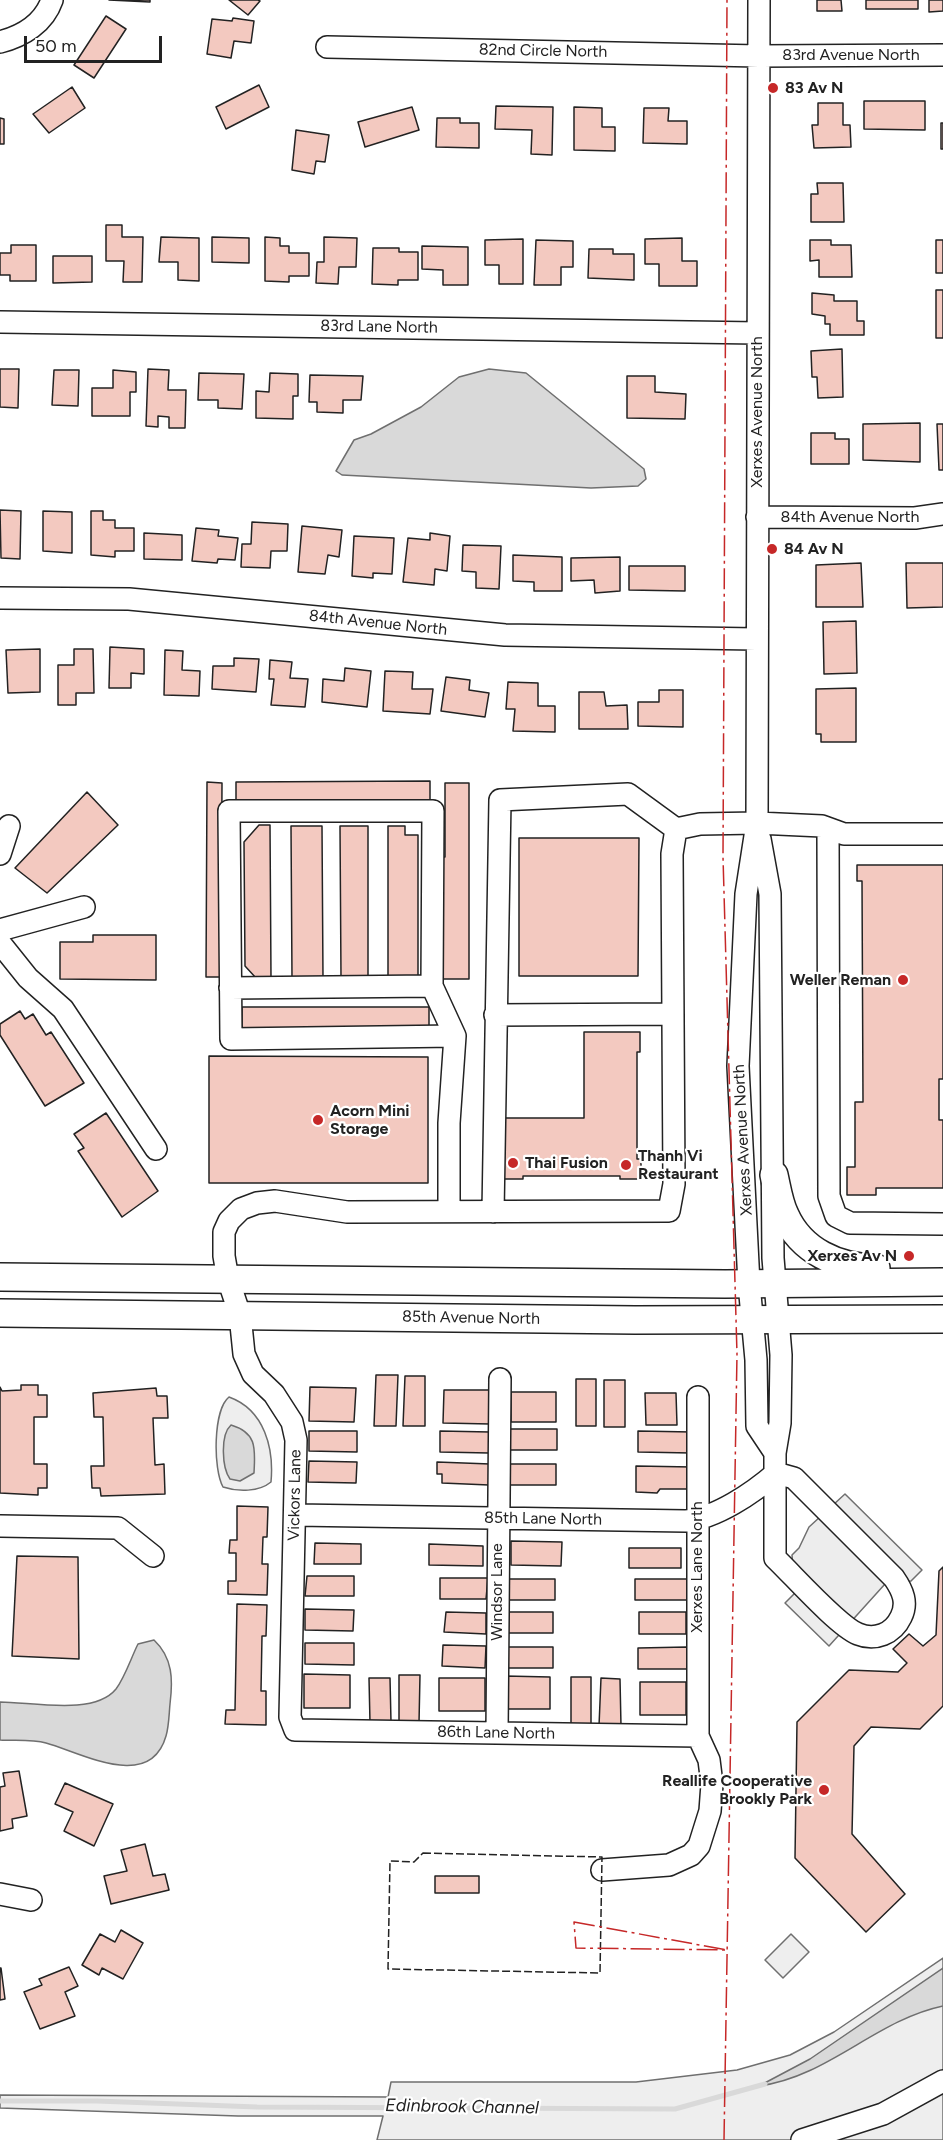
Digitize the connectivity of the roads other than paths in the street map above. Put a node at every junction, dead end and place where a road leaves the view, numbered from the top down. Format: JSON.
{"nodes":[{"id":1,"x":52,"y":0,"type":"edge"},
{"id":2,"x":759,"y":0,"type":"edge"},
{"id":3,"x":0,"y":42,"type":"edge"},
{"id":4,"x":327,"y":47,"type":"dead end"},
{"id":5,"x":943,"y":55,"type":"edge"},
{"id":6,"x":759,"y":56,"type":"junction"},
{"id":7,"x":0,"y":322,"type":"edge"},
{"id":8,"x":758,"y":333,"type":"junction"},
{"id":9,"x":943,"y":514,"type":"edge"},
{"id":10,"x":757,"y":517,"type":"junction"},
{"id":11,"x":0,"y":597,"type":"edge"},
{"id":12,"x":756,"y":639,"type":"junction"},
{"id":13,"x":757,"y":823,"type":"junction"},
{"id":14,"x":9,"y":826,"type":"dead end"},
{"id":15,"x":828,"y":829,"type":"junction"},
{"id":16,"x":676,"y":830,"type":"junction"},
{"id":17,"x":943,"y":834,"type":"edge"},
{"id":18,"x":0,"y":854,"type":"edge"},
{"id":19,"x":84,"y":907,"type":"dead end"},
{"id":20,"x":0,"y":930,"type":"edge"},
{"id":21,"x":0,"y":943,"type":"edge"},
{"id":22,"x":432,"y":986,"type":"junction"},
{"id":23,"x":230,"y":988,"type":"junction"},
{"id":24,"x":673,"y":1014,"type":"junction"},
{"id":25,"x":495,"y":1015,"type":"junction"},
{"id":26,"x":455,"y":1036,"type":"junction"},
{"id":27,"x":156,"y":1149,"type":"dead end"},
{"id":28,"x":774,"y":1174,"type":"junction"},
{"id":29,"x":448,"y":1211,"type":"junction"},
{"id":30,"x":493,"y":1212,"type":"junction"},
{"id":31,"x":943,"y":1224,"type":"edge"},
{"id":32,"x":943,"y":1267,"type":"edge"},
{"id":33,"x":0,"y":1277,"type":"edge"},
{"id":34,"x":228,"y":1279,"type":"junction"},
{"id":35,"x":943,"y":1282,"type":"edge"},
{"id":36,"x":762,"y":1284,"type":"junction"},
{"id":37,"x":0,"y":1312,"type":"edge"},
{"id":38,"x":240,"y":1315,"type":"junction"},
{"id":39,"x":943,"y":1319,"type":"edge"},
{"id":40,"x":765,"y":1320,"type":"junction"},
{"id":41,"x":500,"y":1379,"type":"dead end"},
{"id":42,"x":698,"y":1397,"type":"dead end"},
{"id":43,"x":775,"y":1463,"type":"junction"},
{"id":44,"x":296,"y":1515,"type":"junction"},
{"id":45,"x":497,"y":1517,"type":"junction"},
{"id":46,"x":697,"y":1520,"type":"junction"},
{"id":47,"x":0,"y":1526,"type":"edge"},
{"id":48,"x":153,"y":1556,"type":"dead end"},
{"id":49,"x":295,"y":1730,"type":"joint"},
{"id":50,"x":497,"y":1733,"type":"junction"},
{"id":51,"x":698,"y":1736,"type":"junction"},
{"id":52,"x":602,"y":1870,"type":"dead end"},
{"id":53,"x":0,"y":1894,"type":"edge"},
{"id":54,"x":32,"y":1900,"type":"dead end"},
{"id":55,"x":943,"y":2081,"type":"edge"},
{"id":56,"x":802,"y":2140,"type":"edge"}],
"edges":[{"from":1,"to":3,"type":"street"},
{"from":2,"to":6,"type":"street","name":"Xerxes Avenue North"},
{"from":4,"to":6,"type":"street","name":"82nd Circle North"},
{"from":5,"to":6,"type":"street","name":"83rd Avenue North"},
{"from":6,"to":8,"type":"street","name":"Xerxes Avenue North"},
{"from":7,"to":8,"type":"street","name":"83rd Lane North"},
{"from":8,"to":10,"type":"street","name":"Xerxes Avenue North"},
{"from":9,"to":10,"type":"street","name":"84th Avenue North"},
{"from":10,"to":12,"type":"street","name":"Xerxes Avenue North"},
{"from":11,"to":12,"type":"street","name":"84th Avenue North"},
{"from":12,"to":13,"type":"street","name":"Xerxes Avenue North"},
{"from":13,"to":15,"type":"street"},
{"from":13,"to":16,"type":"street"},
{"from":13,"to":28,"type":"street","name":"Xerxes Avenue North"},
{"from":13,"to":36,"type":"street","name":"Xerxes Avenue North"},
{"from":14,"to":18,"type":"street"},
{"from":15,"to":17,"type":"street"},
{"from":15,"to":31,"type":"street"},
{"from":16,"to":24,"type":"street"},
{"from":16,"to":25,"type":"street"},
{"from":19,"to":20,"type":"street"},
{"from":21,"to":27,"type":"street"},
{"from":22,"to":23,"type":"street"},
{"from":22,"to":23,"type":"street"},
{"from":22,"to":26,"type":"street"},
{"from":23,"to":26,"type":"street"},
{"from":24,"to":25,"type":"street"},
{"from":24,"to":30,"type":"street","name":"Vickors Lane"},
{"from":25,"to":30,"type":"street"},
{"from":26,"to":29,"type":"street"},
{"from":28,"to":32,"type":"main road"},
{"from":28,"to":36,"type":"street","name":"Xerxes Avenue North"},
{"from":29,"to":30,"type":"street","name":"Vickors Lane"},
{"from":29,"to":34,"type":"street","name":"Vickors Lane"},
{"from":33,"to":34,"type":"main road"},
{"from":34,"to":36,"type":"main road"},
{"from":34,"to":38,"type":"street","name":"Vickors Lane"},
{"from":35,"to":36,"type":"main road"},
{"from":36,"to":40,"type":"street","name":"Xerxes Avenue North"},
{"from":37,"to":38,"type":"main road","name":"85th Avenue North"},
{"from":38,"to":40,"type":"main road","name":"85th Avenue North"},
{"from":38,"to":44,"type":"street","name":"Vickors Lane"},
{"from":39,"to":40,"type":"main road","name":"85th Avenue North"},
{"from":40,"to":43,"type":"street","name":"Xerxes Avenue North"},
{"from":41,"to":45,"type":"street","name":"Windsor Lane"},
{"from":42,"to":46,"type":"street","name":"Xerxes Lane North"},
{"from":43,"to":43,"type":"street","name":"Xerxes Avenue North"},
{"from":43,"to":46,"type":"street","name":"85th Lane North"},
{"from":44,"to":45,"type":"street","name":"85th Lane North"},
{"from":44,"to":49,"type":"street","name":"Vickors Lane"},
{"from":45,"to":46,"type":"street","name":"85th Lane North"},
{"from":45,"to":50,"type":"street","name":"Windsor Lane"},
{"from":46,"to":51,"type":"street","name":"Xerxes Lane North"},
{"from":47,"to":48,"type":"street"},
{"from":49,"to":50,"type":"street","name":"86th Lane North"},
{"from":50,"to":51,"type":"street","name":"86th Lane North"},
{"from":51,"to":52,"type":"street"},
{"from":53,"to":54,"type":"street"},
{"from":55,"to":56,"type":"street"}]}
